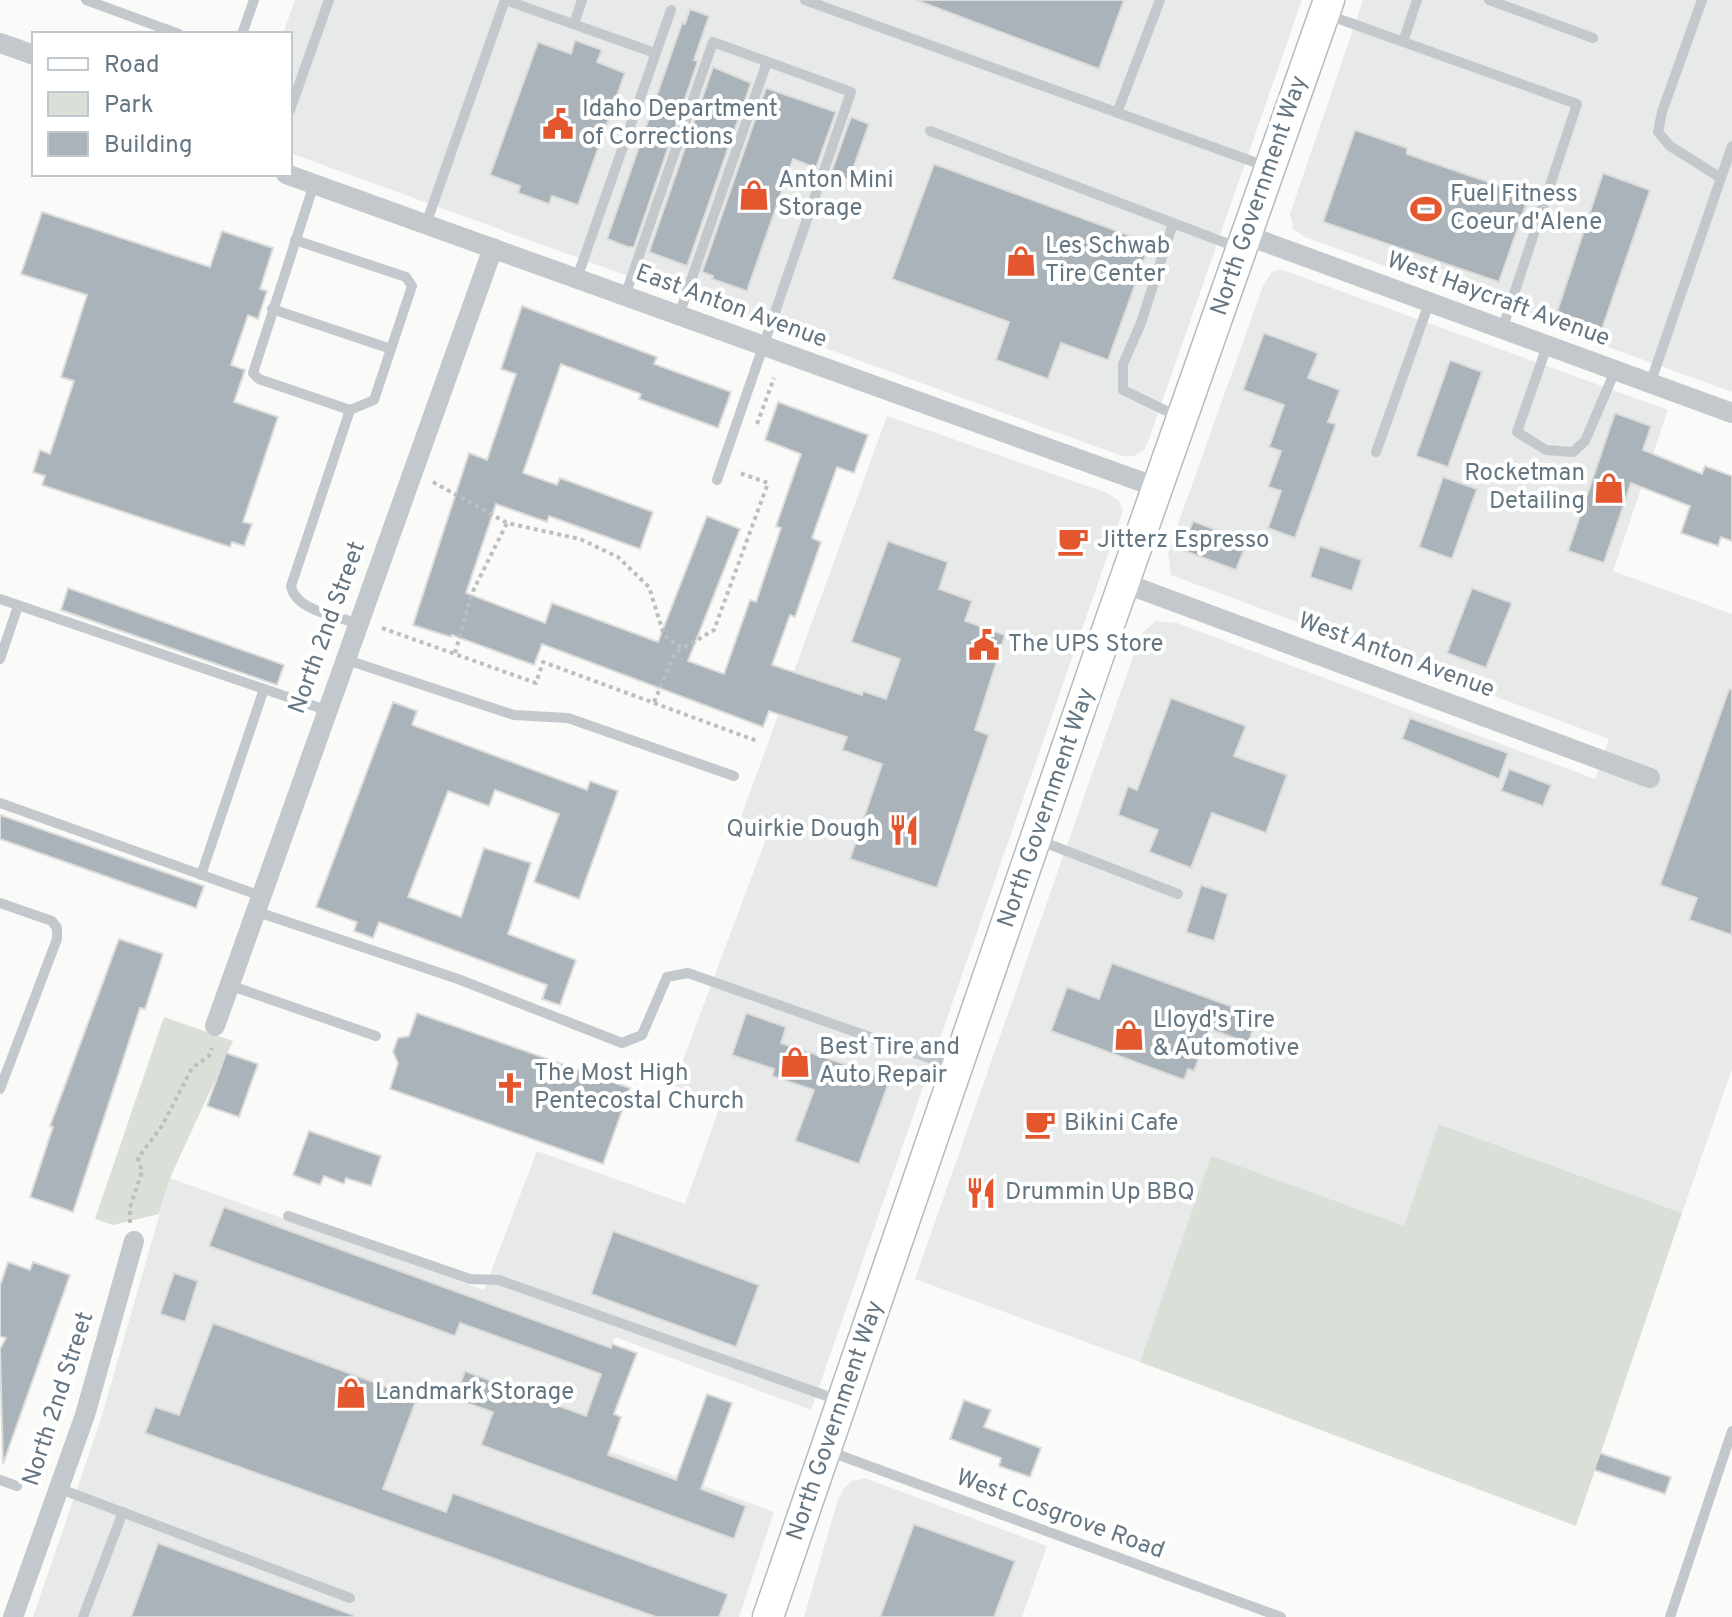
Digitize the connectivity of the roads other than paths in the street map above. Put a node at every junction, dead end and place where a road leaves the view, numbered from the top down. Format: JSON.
{"nodes":[{"id":1,"x":86,"y":0,"type":"edge"},
{"id":2,"x":254,"y":0,"type":"edge"},
{"id":3,"x":329,"y":0,"type":"edge"},
{"id":4,"x":505,"y":0,"type":"edge"},
{"id":5,"x":582,"y":0,"type":"edge"},
{"id":6,"x":805,"y":0,"type":"edge"},
{"id":7,"x":1160,"y":0,"type":"edge"},
{"id":8,"x":1417,"y":0,"type":"edge"},
{"id":9,"x":1489,"y":0,"type":"edge"},
{"id":10,"x":1702,"y":0,"type":"edge"},
{"id":11,"x":1326,"y":7,"type":"edge"},
{"id":12,"x":671,"y":10,"type":"dead end"},
{"id":13,"x":574,"y":24,"type":"junction"},
{"id":14,"x":174,"y":32,"type":"edge"},
{"id":15,"x":243,"y":32,"type":"edge"},
{"id":16,"x":1593,"y":38,"type":"dead end"},
{"id":17,"x":1403,"y":42,"type":"junction"},
{"id":18,"x":0,"y":43,"type":"edge"},
{"id":19,"x":655,"y":53,"type":"junction"},
{"id":20,"x":32,"y":54,"type":"edge"},
{"id":21,"x":767,"y":62,"type":"junction"},
{"id":22,"x":292,"y":104,"type":"edge"},
{"id":23,"x":1117,"y":113,"type":"junction"},
{"id":24,"x":930,"y":131,"type":"dead end"},
{"id":25,"x":1732,"y":146,"type":"edge"},
{"id":26,"x":1270,"y":168,"type":"junction"},
{"id":27,"x":292,"y":176,"type":"edge"},
{"id":28,"x":1721,"y":178,"type":"junction"},
{"id":29,"x":314,"y":184,"type":"junction"},
{"id":30,"x":1173,"y":223,"type":"junction"},
{"id":31,"x":426,"y":224,"type":"junction"},
{"id":32,"x":295,"y":240,"type":"junction"},
{"id":33,"x":1243,"y":242,"type":"junction"},
{"id":34,"x":493,"y":248,"type":"junction"},
{"id":35,"x":577,"y":278,"type":"junction"},
{"id":36,"x":625,"y":296,"type":"junction"},
{"id":37,"x":1429,"y":303,"type":"junction"},
{"id":38,"x":272,"y":309,"type":"junction"},
{"id":39,"x":679,"y":315,"type":"junction"},
{"id":40,"x":1502,"y":330,"type":"junction"},
{"id":41,"x":1547,"y":346,"type":"junction"},
{"id":42,"x":766,"y":347,"type":"junction"},
{"id":43,"x":391,"y":349,"type":"junction"},
{"id":44,"x":1615,"y":371,"type":"junction"},
{"id":45,"x":1650,"y":384,"type":"junction"},
{"id":46,"x":350,"y":410,"type":"junction"},
{"id":47,"x":1732,"y":413,"type":"edge"},
{"id":48,"x":1182,"y":419,"type":"junction"},
{"id":49,"x":1376,"y":452,"type":"dead end"},
{"id":50,"x":717,"y":480,"type":"dead end"},
{"id":51,"x":1159,"y":488,"type":"junction"},
{"id":52,"x":1124,"y":583,"type":"junction"},
{"id":53,"x":0,"y":599,"type":"edge"},
{"id":54,"x":18,"y":606,"type":"junction"},
{"id":55,"x":356,"y":623,"type":"junction"},
{"id":56,"x":0,"y":659,"type":"edge"},
{"id":57,"x":344,"y":659,"type":"junction"},
{"id":58,"x":264,"y":689,"type":"junction"},
{"id":59,"x":326,"y":710,"type":"junction"},
{"id":60,"x":734,"y":776,"type":"dead end"},
{"id":61,"x":1650,"y":778,"type":"dead end"},
{"id":62,"x":0,"y":803,"type":"edge"},
{"id":63,"x":1036,"y":840,"type":"junction"},
{"id":64,"x":201,"y":875,"type":"junction"},
{"id":65,"x":1178,"y":894,"type":"dead end"},
{"id":66,"x":0,"y":903,"type":"edge"},
{"id":67,"x":258,"y":904,"type":"junction"},
{"id":68,"x":229,"y":985,"type":"junction"},
{"id":69,"x":215,"y":1026,"type":"road end"},
{"id":70,"x":376,"y":1036,"type":"dead end"},
{"id":71,"x":958,"y":1068,"type":"junction"},
{"id":72,"x":0,"y":1089,"type":"edge"},
{"id":73,"x":288,"y":1216,"type":"dead end"},
{"id":74,"x":134,"y":1241,"type":"road end"},
{"id":75,"x":843,"y":1402,"type":"junction"},
{"id":76,"x":1732,"y":1431,"type":"edge"},
{"id":77,"x":826,"y":1450,"type":"junction"},
{"id":78,"x":0,"y":1480,"type":"edge"},
{"id":79,"x":17,"y":1486,"type":"dead end"},
{"id":80,"x":58,"y":1488,"type":"junction"},
{"id":81,"x":123,"y":1512,"type":"junction"},
{"id":82,"x":350,"y":1598,"type":"dead end"},
{"id":83,"x":13,"y":1617,"type":"edge"},
{"id":84,"x":83,"y":1617,"type":"edge"},
{"id":85,"x":768,"y":1617,"type":"edge"},
{"id":86,"x":1281,"y":1617,"type":"edge"},
{"id":87,"x":1670,"y":1617,"type":"edge"}],
"edges":[{"from":1,"to":14,"type":"lane"},
{"from":2,"to":15,"type":"lane"},
{"from":3,"to":22,"type":"lane"},
{"from":4,"to":13,"type":"lane"},
{"from":4,"to":31,"type":"lane"},
{"from":5,"to":13,"type":"lane"},
{"from":6,"to":23,"type":"lane"},
{"from":7,"to":23,"type":"lane"},
{"from":8,"to":17,"type":"lane"},
{"from":9,"to":16,"type":"lane"},
{"from":10,"to":28,"type":"lane"},
{"from":11,"to":17,"type":"lane"},
{"from":11,"to":26,"type":"main road","name":"North Government Way"},
{"from":12,"to":19,"type":"lane"},
{"from":13,"to":19,"type":"lane"},
{"from":17,"to":40,"type":"lane"},
{"from":18,"to":20,"type":"street"},
{"from":19,"to":35,"type":"lane"},
{"from":21,"to":36,"type":"lane"},
{"from":21,"to":39,"type":"lane"},
{"from":21,"to":42,"type":"lane"},
{"from":23,"to":26,"type":"lane"},
{"from":24,"to":30,"type":"lane"},
{"from":25,"to":28,"type":"lane"},
{"from":26,"to":33,"type":"main road","name":"North Government Way"},
{"from":27,"to":29,"type":"street","name":"East Anton Avenue"},
{"from":28,"to":45,"type":"lane"},
{"from":29,"to":31,"type":"street","name":"East Anton Avenue"},
{"from":29,"to":32,"type":"lane"},
{"from":30,"to":33,"type":"lane"},
{"from":30,"to":48,"type":"lane"},
{"from":31,"to":34,"type":"street","name":"East Anton Avenue"},
{"from":32,"to":38,"type":"lane"},
{"from":32,"to":43,"type":"lane"},
{"from":33,"to":37,"type":"street","name":"West Haycraft Avenue"},
{"from":33,"to":48,"type":"main road","name":"North Government Way"},
{"from":34,"to":35,"type":"street","name":"East Anton Avenue"},
{"from":34,"to":55,"type":"street","name":"North 2nd Street"},
{"from":35,"to":36,"type":"street","name":"East Anton Avenue"},
{"from":36,"to":39,"type":"street","name":"East Anton Avenue"},
{"from":37,"to":40,"type":"street","name":"West Haycraft Avenue"},
{"from":37,"to":49,"type":"lane"},
{"from":38,"to":43,"type":"lane"},
{"from":38,"to":46,"type":"lane"},
{"from":39,"to":42,"type":"street","name":"East Anton Avenue"},
{"from":40,"to":41,"type":"street","name":"West Haycraft Avenue"},
{"from":41,"to":44,"type":"street","name":"West Haycraft Avenue"},
{"from":41,"to":44,"type":"lane"},
{"from":42,"to":50,"type":"lane"},
{"from":42,"to":51,"type":"street","name":"East Anton Avenue"},
{"from":43,"to":46,"type":"lane"},
{"from":44,"to":45,"type":"street","name":"West Haycraft Avenue"},
{"from":45,"to":47,"type":"street","name":"West Haycraft Avenue"},
{"from":46,"to":55,"type":"lane"},
{"from":48,"to":51,"type":"main road","name":"North Government Way"},
{"from":51,"to":52,"type":"main road","name":"North Government Way"},
{"from":52,"to":61,"type":"street","name":"West Anton Avenue"},
{"from":52,"to":63,"type":"main road","name":"North Government Way"},
{"from":53,"to":54,"type":"lane"},
{"from":54,"to":56,"type":"lane"},
{"from":54,"to":58,"type":"lane"},
{"from":55,"to":57,"type":"street","name":"North 2nd Street"},
{"from":57,"to":59,"type":"street","name":"North 2nd Street"},
{"from":57,"to":60,"type":"lane"},
{"from":58,"to":59,"type":"lane"},
{"from":58,"to":64,"type":"lane"},
{"from":59,"to":67,"type":"street","name":"North 2nd Street"},
{"from":62,"to":64,"type":"lane"},
{"from":63,"to":65,"type":"lane"},
{"from":63,"to":71,"type":"main road","name":"North Government Way"},
{"from":64,"to":67,"type":"lane"},
{"from":66,"to":72,"type":"lane"},
{"from":67,"to":68,"type":"street","name":"North 2nd Street"},
{"from":67,"to":71,"type":"lane"},
{"from":68,"to":69,"type":"street","name":"North 2nd Street"},
{"from":68,"to":70,"type":"lane"},
{"from":71,"to":75,"type":"main road","name":"North Government Way"},
{"from":73,"to":75,"type":"lane"},
{"from":74,"to":80,"type":"street","name":"North 2nd Street"},
{"from":75,"to":77,"type":"main road","name":"North Government Way"},
{"from":76,"to":87,"type":"lane"},
{"from":77,"to":85,"type":"main road","name":"North Government Way"},
{"from":77,"to":86,"type":"lane","name":"West Cosgrove Road"},
{"from":78,"to":79,"type":"lane"},
{"from":80,"to":81,"type":"lane"},
{"from":80,"to":83,"type":"street","name":"North 2nd Street"},
{"from":81,"to":82,"type":"lane"},
{"from":81,"to":84,"type":"lane"}]}
